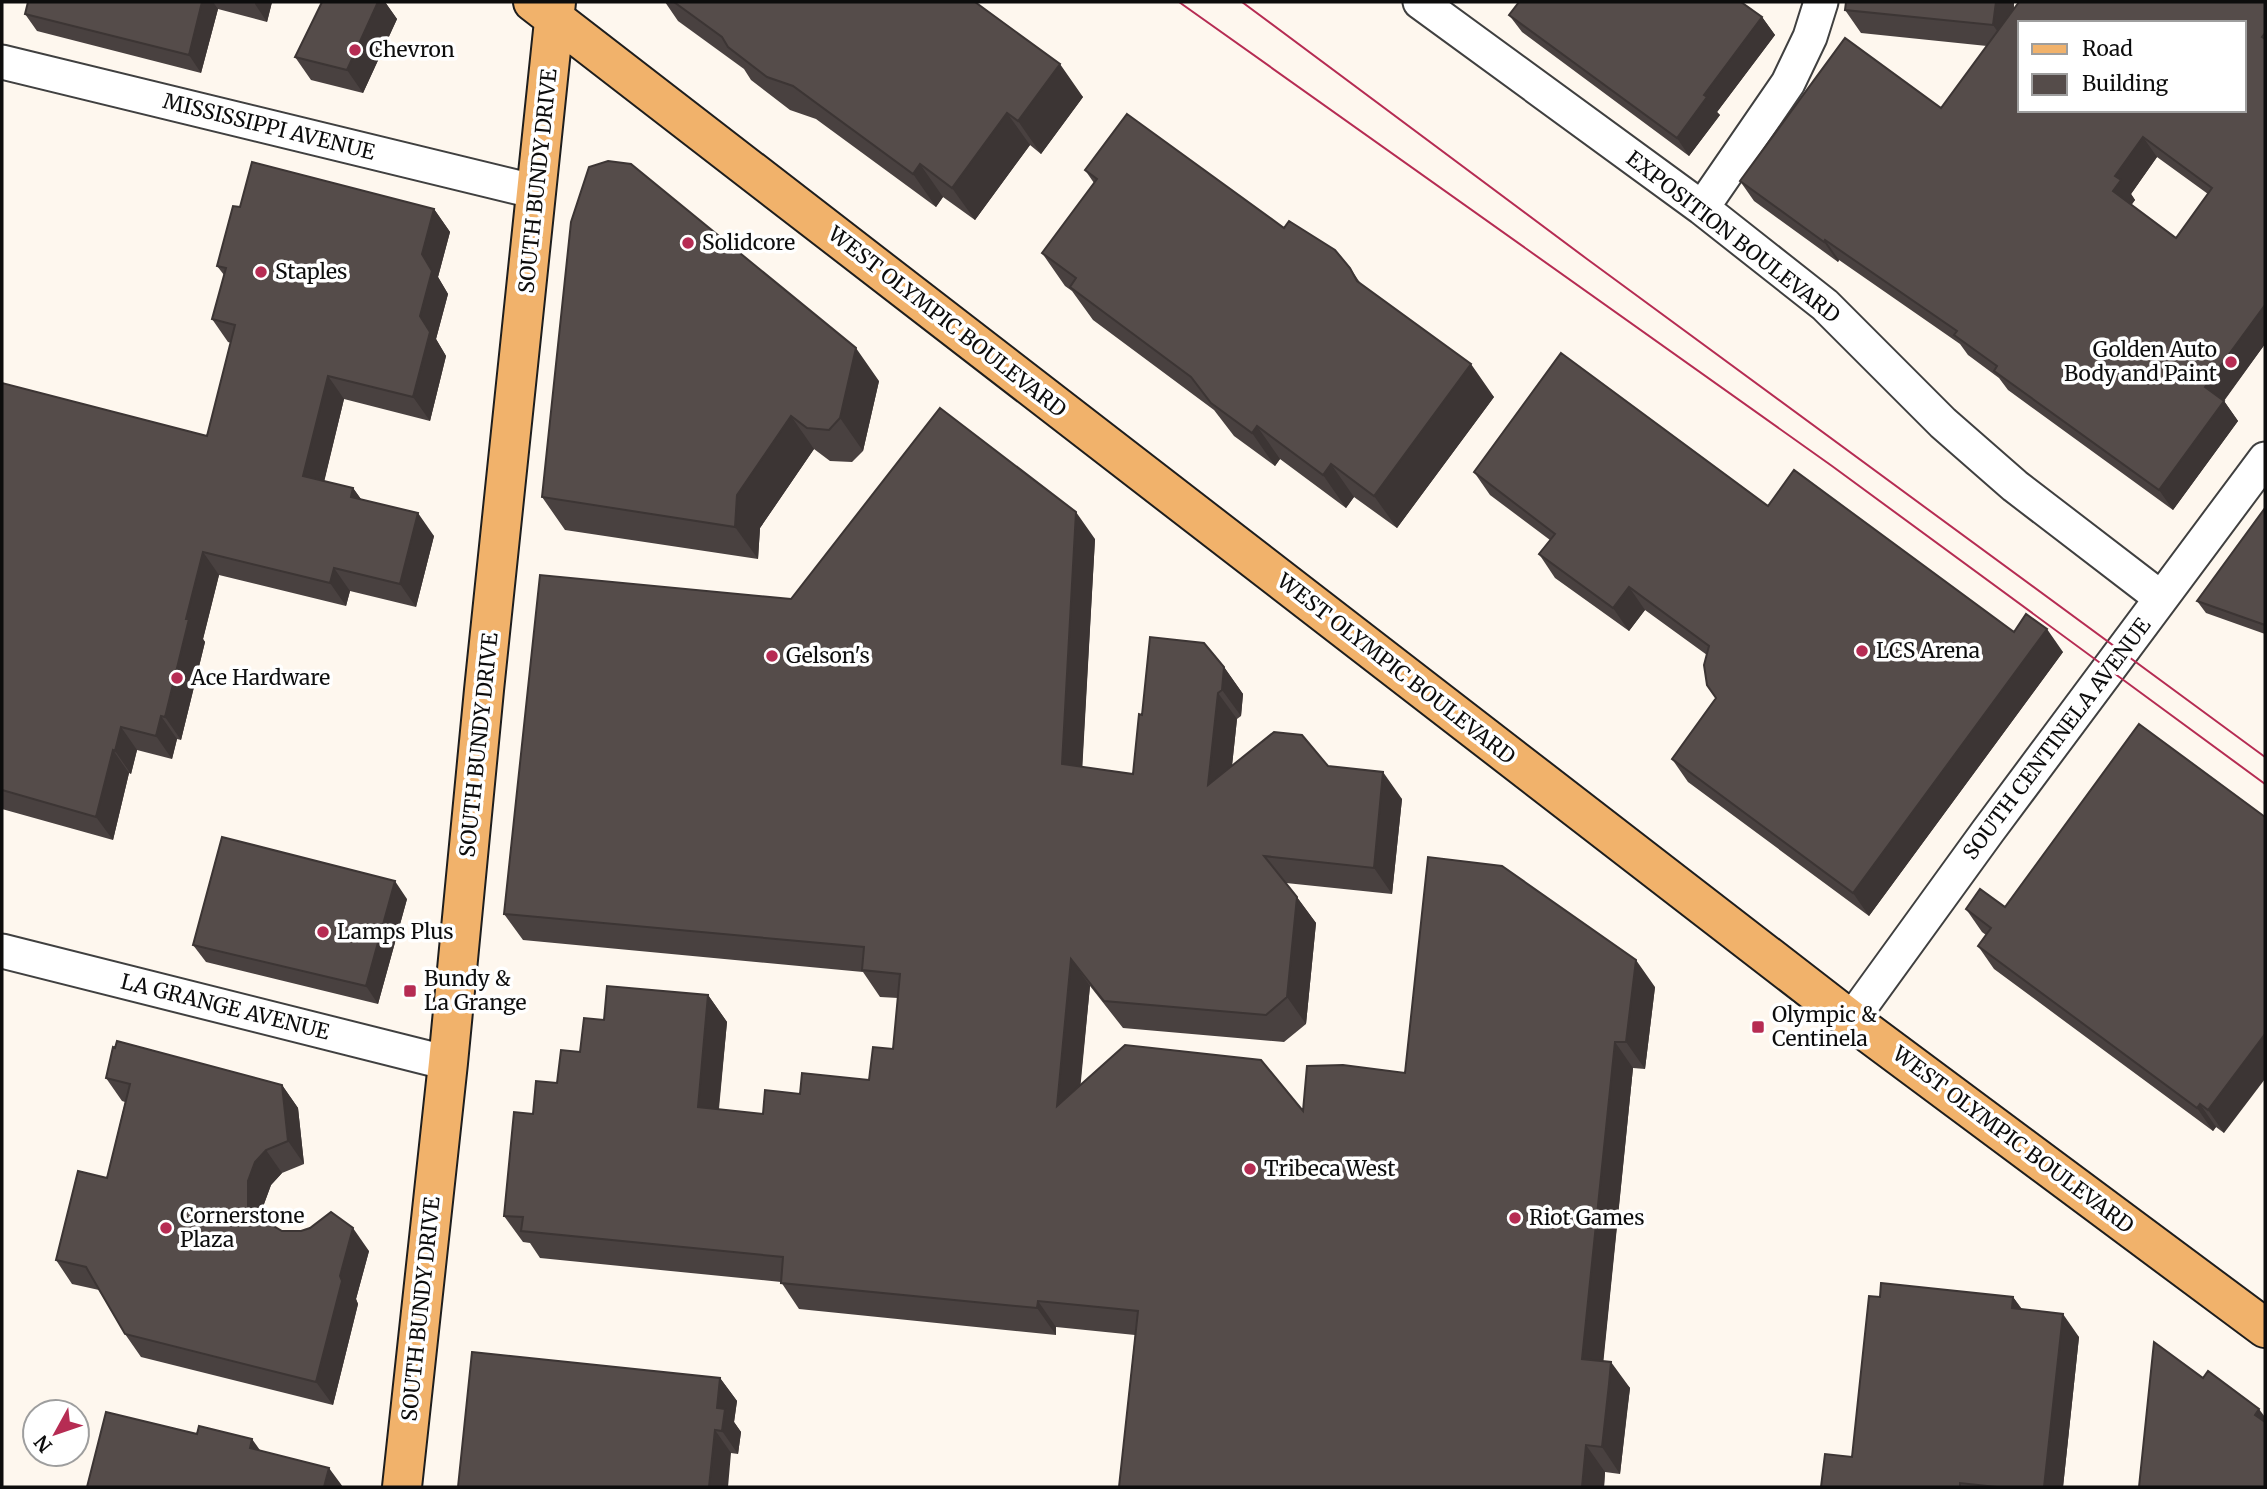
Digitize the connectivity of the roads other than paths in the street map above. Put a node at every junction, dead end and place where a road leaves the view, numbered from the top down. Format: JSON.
{"nodes":[{"id":1,"x":1420,"y":2,"type":"edge"},
{"id":2,"x":1821,"y":2,"type":"edge"},
{"id":3,"x":548,"y":8,"type":"edge"},
{"id":4,"x":2,"y":62,"type":"edge"},
{"id":5,"x":537,"y":192,"type":"junction"},
{"id":6,"x":1702,"y":208,"type":"junction"},
{"id":7,"x":2265,"y":459,"type":"edge"},
{"id":8,"x":2161,"y":598,"type":"junction"},
{"id":9,"x":2,"y":951,"type":"edge"},
{"id":10,"x":1851,"y":1020,"type":"junction"},
{"id":11,"x":447,"y":1063,"type":"junction"},
{"id":12,"x":2265,"y":1328,"type":"edge"},
{"id":13,"x":402,"y":1487,"type":"edge"}],
"edges":[{"from":1,"to":6,"type":"street","name":"EXPOSITION BOULEVARD"},
{"from":2,"to":6,"type":"street"},
{"from":3,"to":5,"type":"main road","name":"SOUTH BUNDY DRIVE"},
{"from":3,"to":10,"type":"main road","name":"WEST OLYMPIC BOULEVARD"},
{"from":4,"to":5,"type":"street","name":"MISSISSIPPI AVENUE"},
{"from":5,"to":11,"type":"main road","name":"SOUTH BUNDY DRIVE"},
{"from":6,"to":8,"type":"street","name":"EXPOSITION BOULEVARD"},
{"from":7,"to":8,"type":"street","name":"SOUTH CENTINELA AVENUE"},
{"from":8,"to":10,"type":"street","name":"SOUTH CENTINELA AVENUE"},
{"from":9,"to":11,"type":"street","name":"LA GRANGE AVENUE"},
{"from":10,"to":12,"type":"main road","name":"WEST OLYMPIC BOULEVARD"},
{"from":11,"to":13,"type":"main road","name":"SOUTH BUNDY DRIVE"}]}
